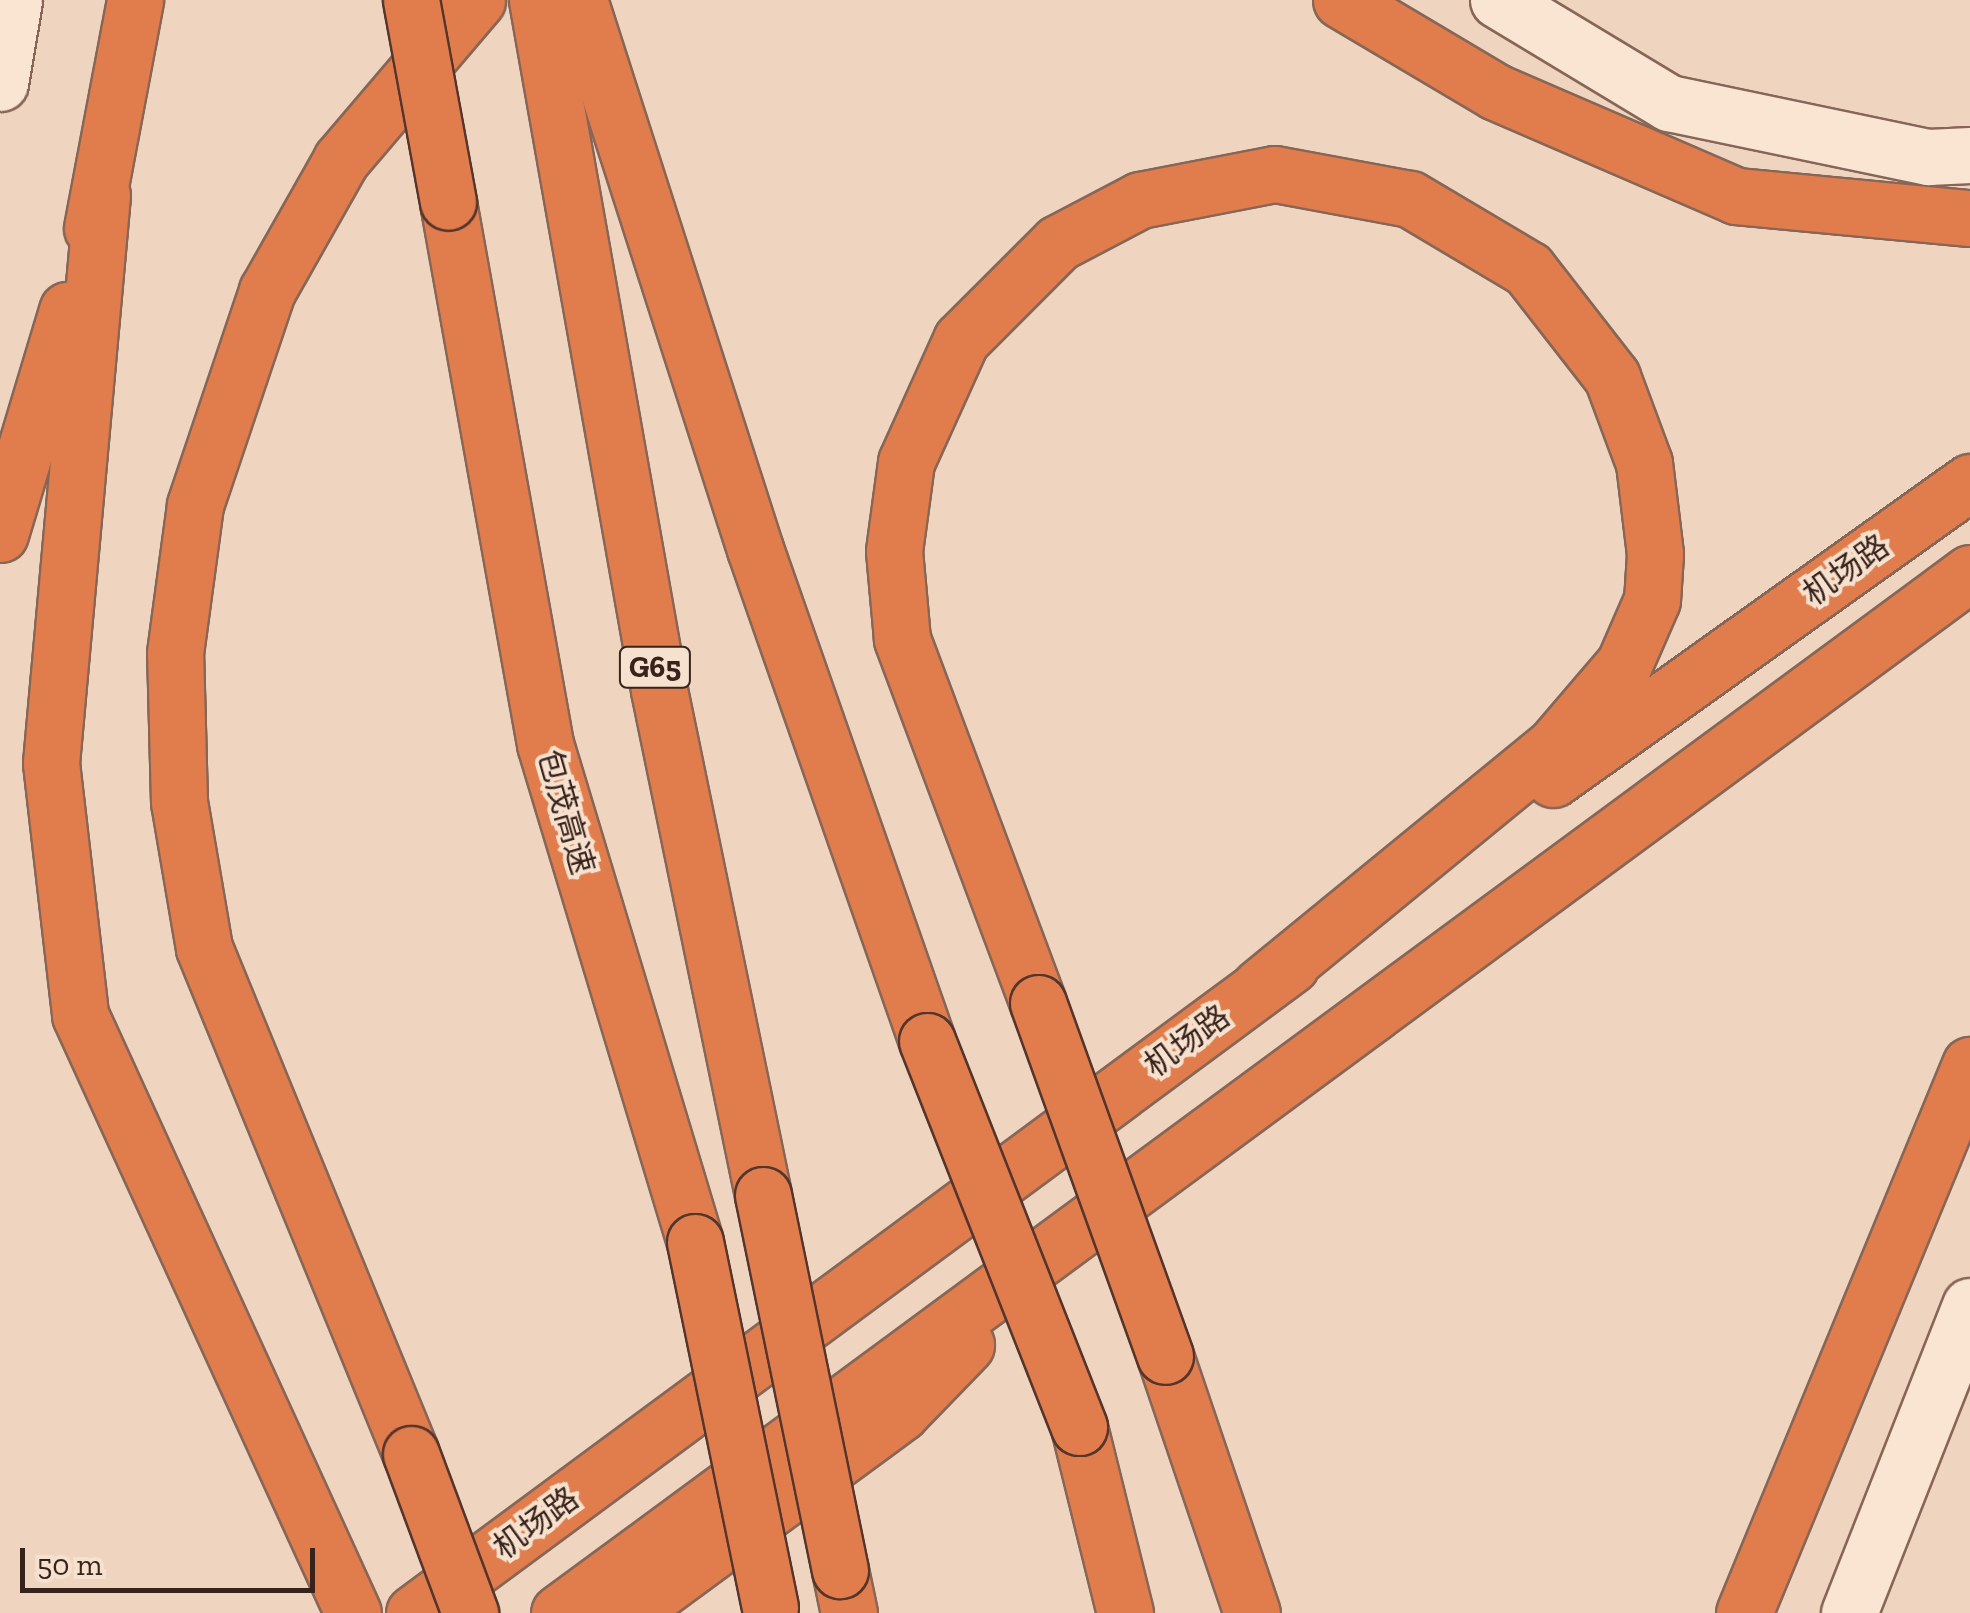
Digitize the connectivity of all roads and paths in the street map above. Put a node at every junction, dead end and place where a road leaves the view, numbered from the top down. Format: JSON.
{"nodes":[{"id":1,"x":14,"y":0,"type":"edge"},
{"id":2,"x":135,"y":0,"type":"edge"},
{"id":3,"x":411,"y":0,"type":"edge"},
{"id":4,"x":476,"y":0,"type":"edge"},
{"id":5,"x":537,"y":0,"type":"edge"},
{"id":6,"x":579,"y":0,"type":"edge"},
{"id":7,"x":1341,"y":0,"type":"edge"},
{"id":8,"x":1498,"y":0,"type":"edge"},
{"id":9,"x":0,"y":83,"type":"edge"},
{"id":10,"x":1970,"y":155,"type":"edge"},
{"id":11,"x":102,"y":195,"type":"junction"},
{"id":12,"x":1970,"y":218,"type":"edge"},
{"id":13,"x":1970,"y":482,"type":"edge"},
{"id":14,"x":0,"y":534,"type":"edge"},
{"id":15,"x":1970,"y":573,"type":"edge"},
{"id":16,"x":1260,"y":988,"type":"junction"},
{"id":17,"x":1970,"y":1065,"type":"edge"},
{"id":18,"x":1086,"y":1224,"type":"junction"},
{"id":19,"x":1970,"y":1306,"type":"edge"},
{"id":20,"x":845,"y":1592,"type":"edge"},
{"id":21,"x":770,"y":1610,"type":"edge"},
{"id":22,"x":353,"y":1613,"type":"edge"},
{"id":23,"x":414,"y":1613,"type":"edge"},
{"id":24,"x":470,"y":1613,"type":"edge"},
{"id":25,"x":560,"y":1613,"type":"edge"},
{"id":26,"x":628,"y":1613,"type":"edge"},
{"id":27,"x":1125,"y":1613,"type":"edge"},
{"id":28,"x":1252,"y":1613,"type":"edge"},
{"id":29,"x":1744,"y":1613,"type":"edge"},
{"id":30,"x":1849,"y":1613,"type":"edge"}],
"edges":[{"from":1,"to":9,"type":"street"},
{"from":2,"to":11,"type":"highway"},
{"from":3,"to":21,"type":"highway","name":"包茂高速","bridge":true},
{"from":4,"to":24,"type":"highway","bridge":true},
{"from":5,"to":20,"type":"highway","number":"G65","bridge":true},
{"from":6,"to":27,"type":"highway","bridge":true},
{"from":7,"to":12,"type":"highway"},
{"from":8,"to":10,"type":"street"},
{"from":11,"to":14,"type":"highway"},
{"from":11,"to":22,"type":"highway"},
{"from":13,"to":16,"type":"highway","name":"机场路"},
{"from":15,"to":18,"type":"highway"},
{"from":16,"to":23,"type":"highway","name":"机场路"},
{"from":16,"to":28,"type":"highway","bridge":true},
{"from":17,"to":29,"type":"highway"},
{"from":18,"to":25,"type":"highway"},
{"from":18,"to":26,"type":"highway"},
{"from":19,"to":30,"type":"street"}]}
